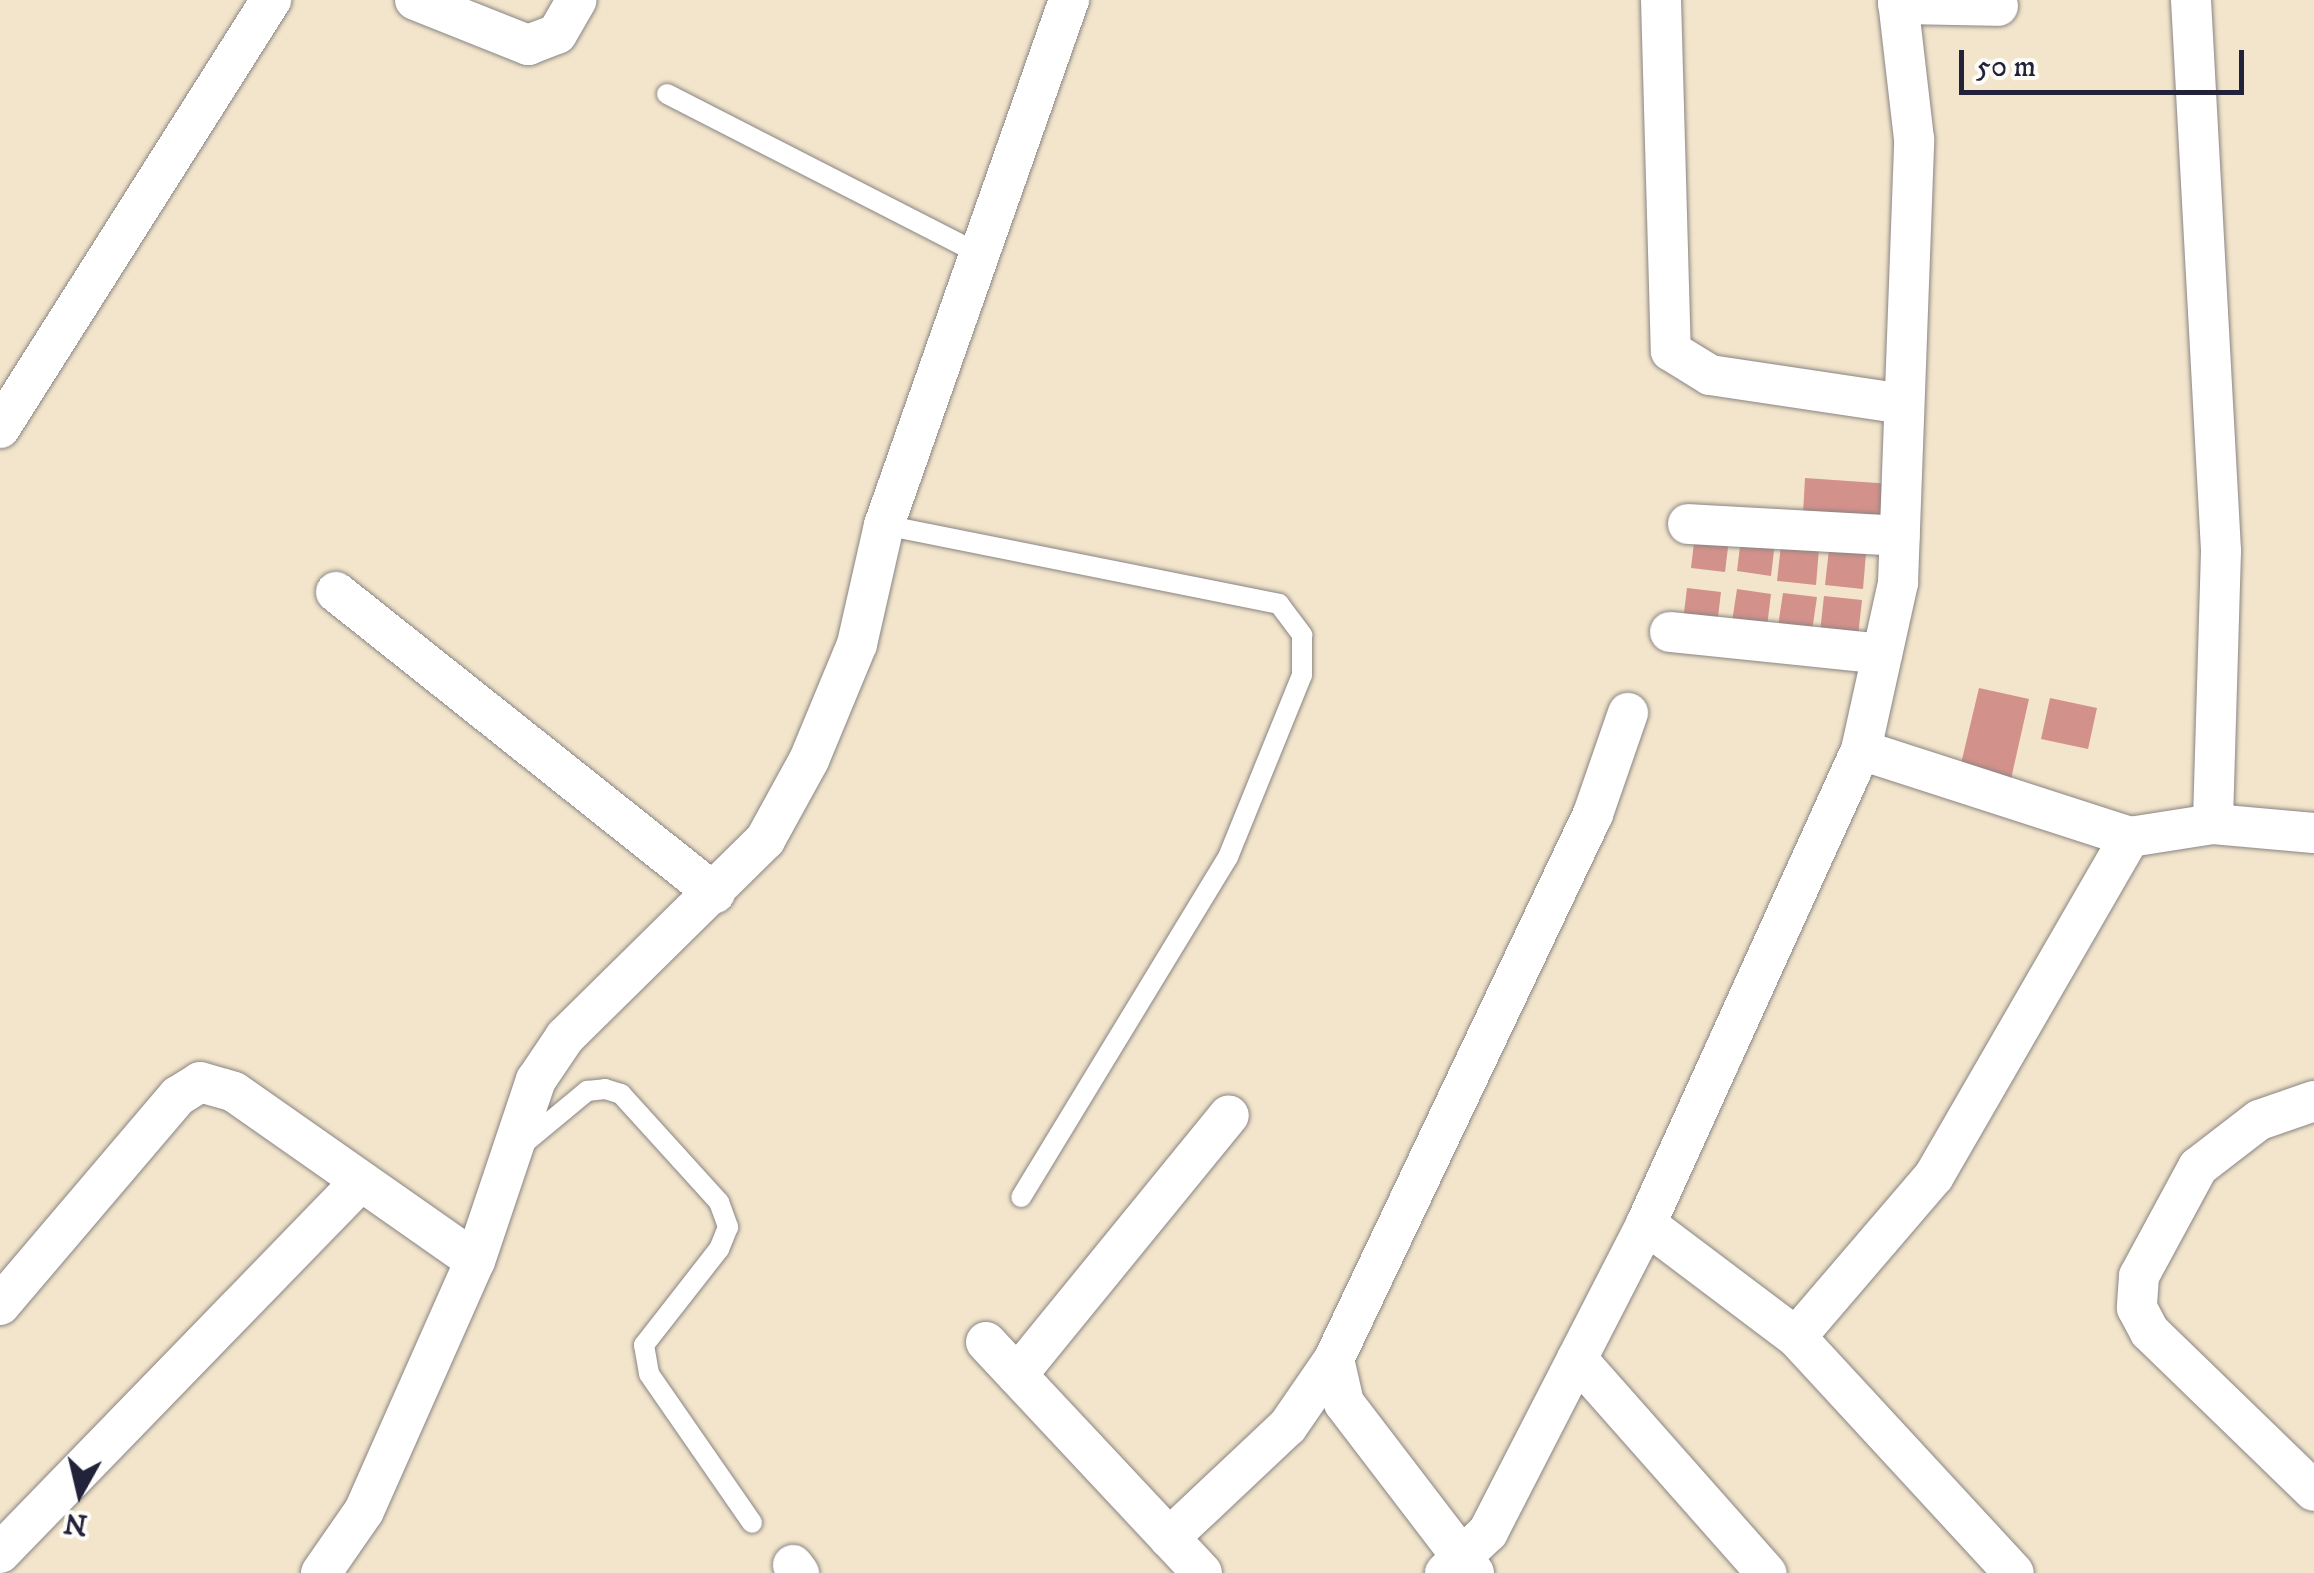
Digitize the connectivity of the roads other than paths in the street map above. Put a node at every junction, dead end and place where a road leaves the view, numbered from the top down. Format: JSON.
{"nodes":[{"id":1,"x":271,"y":0,"type":"edge"},
{"id":2,"x":415,"y":0,"type":"edge"},
{"id":3,"x":578,"y":0,"type":"edge"},
{"id":4,"x":1069,"y":0,"type":"edge"},
{"id":5,"x":1661,"y":0,"type":"edge"},
{"id":6,"x":2191,"y":0,"type":"edge"},
{"id":7,"x":1898,"y":2,"type":"edge"},
{"id":8,"x":1998,"y":6,"type":"dead end"},
{"id":9,"x":476,"y":11,"type":"edge"},
{"id":10,"x":668,"y":94,"type":"dead end"},
{"id":11,"x":982,"y":256,"type":"junction"},
{"id":12,"x":1904,"y":404,"type":"junction"},
{"id":13,"x":0,"y":428,"type":"edge"},
{"id":14,"x":1688,"y":524,"type":"dead end"},
{"id":15,"x":884,"y":525,"type":"junction"},
{"id":16,"x":1900,"y":536,"type":"junction"},
{"id":17,"x":336,"y":592,"type":"dead end"},
{"id":18,"x":1670,"y":632,"type":"dead end"},
{"id":19,"x":1882,"y":654,"type":"junction"},
{"id":20,"x":1628,"y":712,"type":"dead end"},
{"id":21,"x":1861,"y":750,"type":"junction"},
{"id":22,"x":2214,"y":824,"type":"junction"},
{"id":23,"x":2314,"y":833,"type":"edge"},
{"id":24,"x":2130,"y":837,"type":"junction"},
{"id":25,"x":715,"y":892,"type":"junction"},
{"id":26,"x":2314,"y":1101,"type":"edge"},
{"id":27,"x":1229,"y":1115,"type":"dead end"},
{"id":28,"x":508,"y":1156,"type":"junction"},
{"id":29,"x":361,"y":1181,"type":"junction"},
{"id":30,"x":1020,"y":1197,"type":"dead end"},
{"id":31,"x":1646,"y":1224,"type":"junction"},
{"id":32,"x":475,"y":1261,"type":"junction"},
{"id":33,"x":0,"y":1306,"type":"edge"},
{"id":34,"x":1796,"y":1337,"type":"junction"},
{"id":35,"x":986,"y":1342,"type":"dead end"},
{"id":36,"x":1334,"y":1359,"type":"junction"},
{"id":37,"x":1577,"y":1359,"type":"junction"},
{"id":38,"x":1017,"y":1375,"type":"junction"},
{"id":39,"x":2314,"y":1492,"type":"edge"},
{"id":40,"x":752,"y":1523,"type":"dead end"},
{"id":41,"x":1170,"y":1538,"type":"junction"},
{"id":42,"x":0,"y":1553,"type":"edge"},
{"id":43,"x":1460,"y":1568,"type":"edge"},
{"id":44,"x":321,"y":1573,"type":"edge"},
{"id":45,"x":1202,"y":1573,"type":"edge"},
{"id":46,"x":1766,"y":1573,"type":"edge"},
{"id":47,"x":2014,"y":1573,"type":"edge"}],
"edges":[{"from":1,"to":13,"type":"street"},
{"from":2,"to":9,"type":"street"},
{"from":3,"to":9,"type":"street"},
{"from":4,"to":11,"type":"street"},
{"from":5,"to":12,"type":"street"},
{"from":6,"to":22,"type":"street"},
{"from":7,"to":8,"type":"street"},
{"from":7,"to":12,"type":"street"},
{"from":10,"to":11,"type":"lane"},
{"from":11,"to":15,"type":"street"},
{"from":12,"to":16,"type":"street"},
{"from":14,"to":16,"type":"street"},
{"from":15,"to":25,"type":"street"},
{"from":15,"to":30,"type":"lane"},
{"from":16,"to":19,"type":"street"},
{"from":17,"to":25,"type":"street"},
{"from":18,"to":19,"type":"street"},
{"from":19,"to":21,"type":"street"},
{"from":20,"to":36,"type":"street"},
{"from":21,"to":24,"type":"street"},
{"from":21,"to":31,"type":"street"},
{"from":22,"to":23,"type":"street"},
{"from":22,"to":24,"type":"street"},
{"from":24,"to":34,"type":"street"},
{"from":25,"to":28,"type":"street"},
{"from":26,"to":39,"type":"street"},
{"from":27,"to":38,"type":"street"},
{"from":28,"to":32,"type":"street"},
{"from":28,"to":40,"type":"lane"},
{"from":29,"to":32,"type":"street"},
{"from":29,"to":33,"type":"street"},
{"from":29,"to":42,"type":"street"},
{"from":31,"to":34,"type":"street"},
{"from":31,"to":37,"type":"street"},
{"from":32,"to":44,"type":"street"},
{"from":34,"to":47,"type":"street"},
{"from":35,"to":38,"type":"street"},
{"from":36,"to":41,"type":"street"},
{"from":36,"to":43,"type":"street"},
{"from":37,"to":43,"type":"street"},
{"from":37,"to":46,"type":"street"},
{"from":38,"to":41,"type":"street"},
{"from":41,"to":45,"type":"street"}]}
